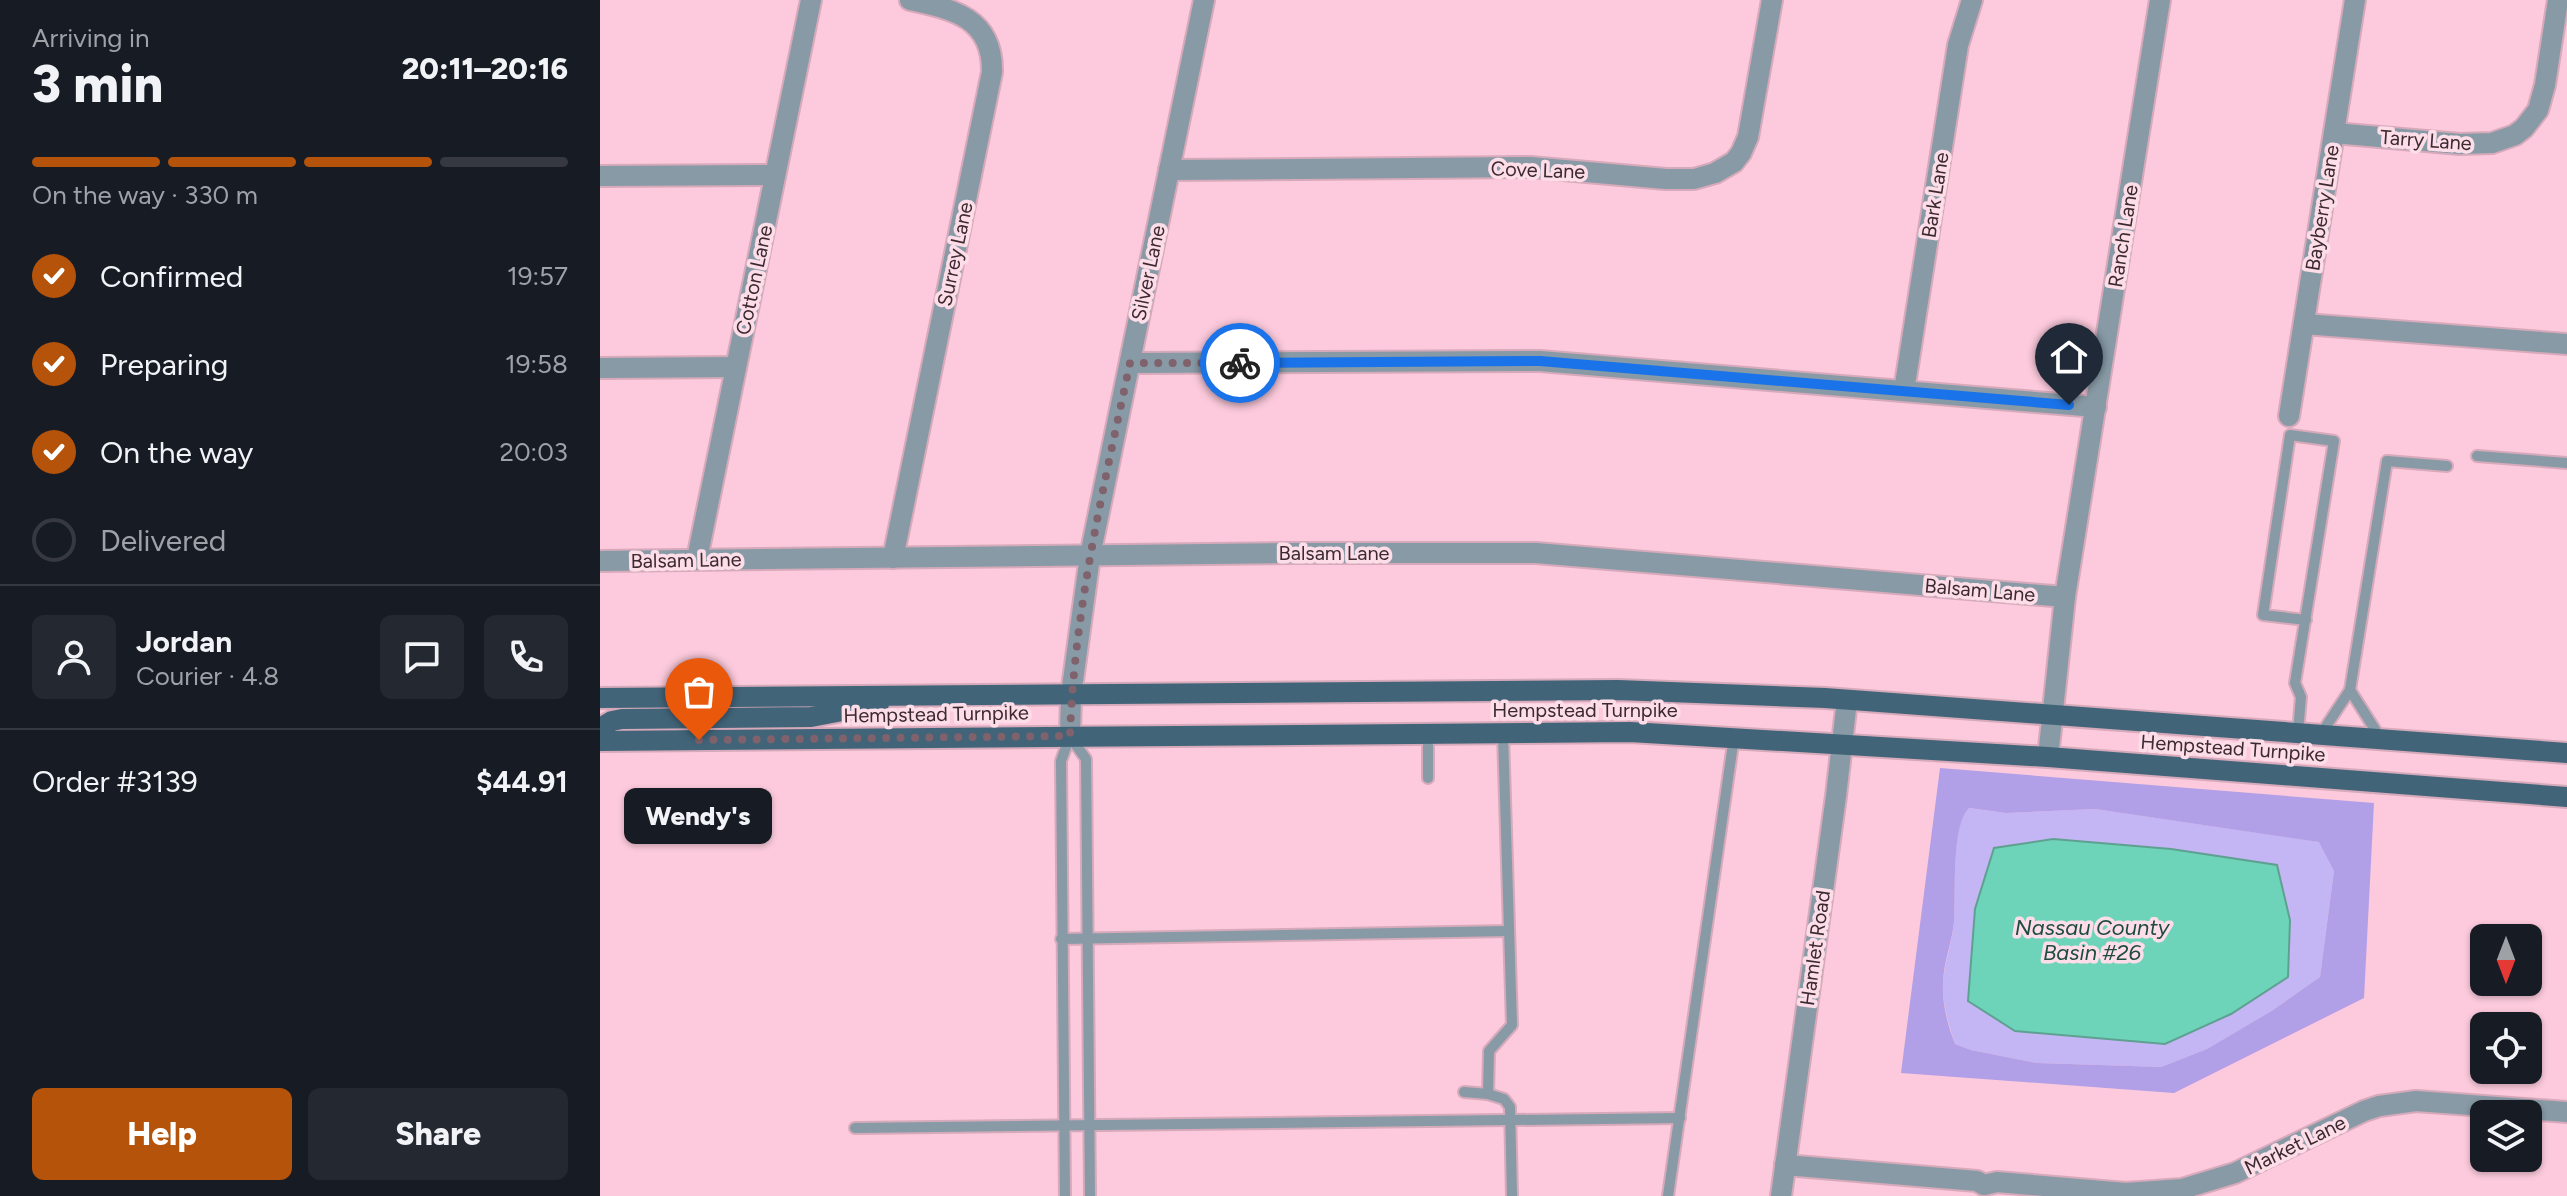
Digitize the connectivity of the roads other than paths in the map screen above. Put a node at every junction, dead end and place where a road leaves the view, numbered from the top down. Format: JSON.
{"nodes":[{"id":1,"x":811,"y":0,"type":"edge"},
{"id":2,"x":910,"y":0,"type":"edge"},
{"id":3,"x":1204,"y":0,"type":"edge"},
{"id":4,"x":1772,"y":0,"type":"edge"},
{"id":5,"x":1972,"y":0,"type":"edge"},
{"id":6,"x":2160,"y":0,"type":"edge"},
{"id":7,"x":2355,"y":0,"type":"edge"},
{"id":8,"x":2558,"y":0,"type":"edge"},
{"id":9,"x":2334,"y":133,"type":"junction"},
{"id":10,"x":1169,"y":170,"type":"junction"},
{"id":11,"x":775,"y":175,"type":"junction"},
{"id":12,"x":600,"y":176,"type":"edge"},
{"id":13,"x":2304,"y":324,"type":"junction"},
{"id":14,"x":2567,"y":344,"type":"edge"},
{"id":15,"x":1130,"y":363,"type":"junction"},
{"id":16,"x":736,"y":367,"type":"junction"},
{"id":17,"x":600,"y":368,"type":"edge"},
{"id":18,"x":1904,"y":391,"type":"junction"},
{"id":19,"x":2096,"y":407,"type":"junction"},
{"id":20,"x":2289,"y":416,"type":"dead end"},
{"id":21,"x":2477,"y":456,"type":"dead end"},
{"id":22,"x":2567,"y":463,"type":"edge"},
{"id":23,"x":2447,"y":466,"type":"dead end"},
{"id":24,"x":1090,"y":556,"type":"junction"},
{"id":25,"x":893,"y":558,"type":"junction"},
{"id":26,"x":697,"y":559,"type":"junction"},
{"id":27,"x":600,"y":561,"type":"edge"},
{"id":28,"x":2065,"y":597,"type":"junction"},
{"id":29,"x":2306,"y":620,"type":"junction"},
{"id":30,"x":2350,"y":690,"type":"junction"},
{"id":31,"x":1071,"y":695,"type":"junction"},
{"id":32,"x":914,"y":696,"type":"junction"},
{"id":33,"x":600,"y":698,"type":"edge"},
{"id":34,"x":1847,"y":700,"type":"junction"},
{"id":35,"x":2052,"y":715,"type":"junction"},
{"id":36,"x":600,"y":728,"type":"edge"},
{"id":37,"x":2298,"y":732,"type":"junction"},
{"id":38,"x":1428,"y":734,"type":"junction"},
{"id":39,"x":1503,"y":734,"type":"junction"},
{"id":40,"x":2321,"y":734,"type":"junction"},
{"id":41,"x":1070,"y":736,"type":"junction"},
{"id":42,"x":1734,"y":737,"type":"junction"},
{"id":43,"x":2381,"y":739,"type":"junction"},
{"id":44,"x":600,"y":741,"type":"edge"},
{"id":45,"x":1842,"y":745,"type":"junction"},
{"id":46,"x":2567,"y":753,"type":"edge"},
{"id":47,"x":2048,"y":757,"type":"junction"},
{"id":48,"x":1428,"y":778,"type":"dead end"},
{"id":49,"x":2567,"y":797,"type":"edge"},
{"id":50,"x":1509,"y":931,"type":"junction"},
{"id":51,"x":1087,"y":938,"type":"junction"},
{"id":52,"x":1061,"y":939,"type":"junction"},
{"id":53,"x":1464,"y":1092,"type":"dead end"},
{"id":54,"x":1488,"y":1094,"type":"junction"},
{"id":55,"x":2567,"y":1112,"type":"edge"},
{"id":56,"x":1680,"y":1118,"type":"junction"},
{"id":57,"x":1511,"y":1120,"type":"junction"},
{"id":58,"x":1064,"y":1125,"type":"junction"},
{"id":59,"x":1090,"y":1125,"type":"junction"},
{"id":60,"x":855,"y":1128,"type":"dead end"},
{"id":61,"x":1785,"y":1165,"type":"junction"},
{"id":62,"x":1976,"y":1188,"type":"edge"},
{"id":63,"x":1065,"y":1196,"type":"edge"},
{"id":64,"x":1090,"y":1196,"type":"edge"},
{"id":65,"x":1512,"y":1196,"type":"edge"},
{"id":66,"x":1668,"y":1196,"type":"edge"},
{"id":67,"x":1781,"y":1196,"type":"edge"}],
"edges":[{"from":1,"to":11,"type":"street","name":"Cotton Lane"},
{"from":2,"to":25,"type":"street","name":"Surrey Lane"},
{"from":3,"to":10,"type":"street","name":"Silver Lane"},
{"from":4,"to":10,"type":"street","name":"Cove Lane"},
{"from":5,"to":18,"type":"street","name":"Bark Lane"},
{"from":6,"to":19,"type":"street","name":"Ranch Lane"},
{"from":7,"to":9,"type":"street","name":"Bayberry Lane"},
{"from":8,"to":9,"type":"street","name":"Tarry Lane"},
{"from":9,"to":13,"type":"street","name":"Bayberry Lane"},
{"from":10,"to":15,"type":"street","name":"Silver Lane"},
{"from":11,"to":12,"type":"street"},
{"from":11,"to":16,"type":"street","name":"Cotton Lane"},
{"from":13,"to":14,"type":"street"},
{"from":13,"to":20,"type":"street","name":"Bayberry Lane"},
{"from":15,"to":18,"type":"street"},
{"from":15,"to":24,"type":"street","name":"Silver Lane"},
{"from":16,"to":17,"type":"street"},
{"from":16,"to":26,"type":"street","name":"Cotton Lane"},
{"from":18,"to":19,"type":"street"},
{"from":19,"to":28,"type":"street","name":"Ranch Lane"},
{"from":21,"to":22,"type":"lane"},
{"from":23,"to":30,"type":"lane"},
{"from":24,"to":25,"type":"street","name":"Balsam Lane"},
{"from":24,"to":28,"type":"street","name":"Balsam Lane"},
{"from":24,"to":31,"type":"street","name":"Silver Lane"},
{"from":25,"to":26,"type":"street","name":"Balsam Lane"},
{"from":26,"to":27,"type":"street","name":"Balsam Lane"},
{"from":28,"to":35,"type":"street","name":"Ranch Lane"},
{"from":29,"to":29,"type":"lane"},
{"from":29,"to":37,"type":"lane"},
{"from":30,"to":40,"type":"lane"},
{"from":30,"to":43,"type":"lane"},
{"from":31,"to":32,"type":"main road","name":"Hempstead Turnpike"},
{"from":31,"to":34,"type":"main road","name":"Hempstead Turnpike"},
{"from":31,"to":41,"type":"street","name":"Silver Lane"},
{"from":32,"to":33,"type":"main road","name":"Hempstead Turnpike"},
{"from":32,"to":36,"type":"main road"},
{"from":34,"to":35,"type":"main road","name":"Hempstead Turnpike"},
{"from":34,"to":45,"type":"street","name":"Hamlet Road"},
{"from":35,"to":37,"type":"main road","name":"Hempstead Turnpike"},
{"from":35,"to":47,"type":"street","name":"Ranch Lane"},
{"from":37,"to":40,"type":"main road","name":"Hempstead Turnpike"},
{"from":38,"to":39,"type":"main road","name":"Hempstead Turnpike"},
{"from":38,"to":41,"type":"main road","name":"Hempstead Turnpike"},
{"from":38,"to":48,"type":"lane"},
{"from":39,"to":42,"type":"main road","name":"Hempstead Turnpike"},
{"from":39,"to":50,"type":"lane"},
{"from":40,"to":43,"type":"main road","name":"Hempstead Turnpike"},
{"from":41,"to":44,"type":"main road","name":"Hempstead Turnpike"},
{"from":41,"to":51,"type":"lane"},
{"from":41,"to":52,"type":"lane"},
{"from":42,"to":45,"type":"main road","name":"Hempstead Turnpike"},
{"from":42,"to":56,"type":"lane"},
{"from":43,"to":46,"type":"main road","name":"Hempstead Turnpike"},
{"from":45,"to":47,"type":"main road","name":"Hempstead Turnpike"},
{"from":45,"to":61,"type":"street","name":"Hamlet Road"},
{"from":47,"to":49,"type":"main road","name":"Hempstead Turnpike"},
{"from":50,"to":51,"type":"lane"},
{"from":50,"to":54,"type":"lane"},
{"from":51,"to":52,"type":"lane"},
{"from":51,"to":59,"type":"lane"},
{"from":52,"to":58,"type":"lane"},
{"from":53,"to":54,"type":"lane"},
{"from":54,"to":57,"type":"lane"},
{"from":55,"to":62,"type":"street","name":"Market Lane"},
{"from":56,"to":57,"type":"lane"},
{"from":56,"to":66,"type":"lane"},
{"from":57,"to":59,"type":"lane"},
{"from":57,"to":65,"type":"lane"},
{"from":58,"to":59,"type":"lane"},
{"from":58,"to":60,"type":"lane"},
{"from":58,"to":63,"type":"lane"},
{"from":59,"to":64,"type":"lane"},
{"from":61,"to":62,"type":"street","name":"Market Lane"},
{"from":61,"to":67,"type":"street","name":"Hamlet Road"}]}
